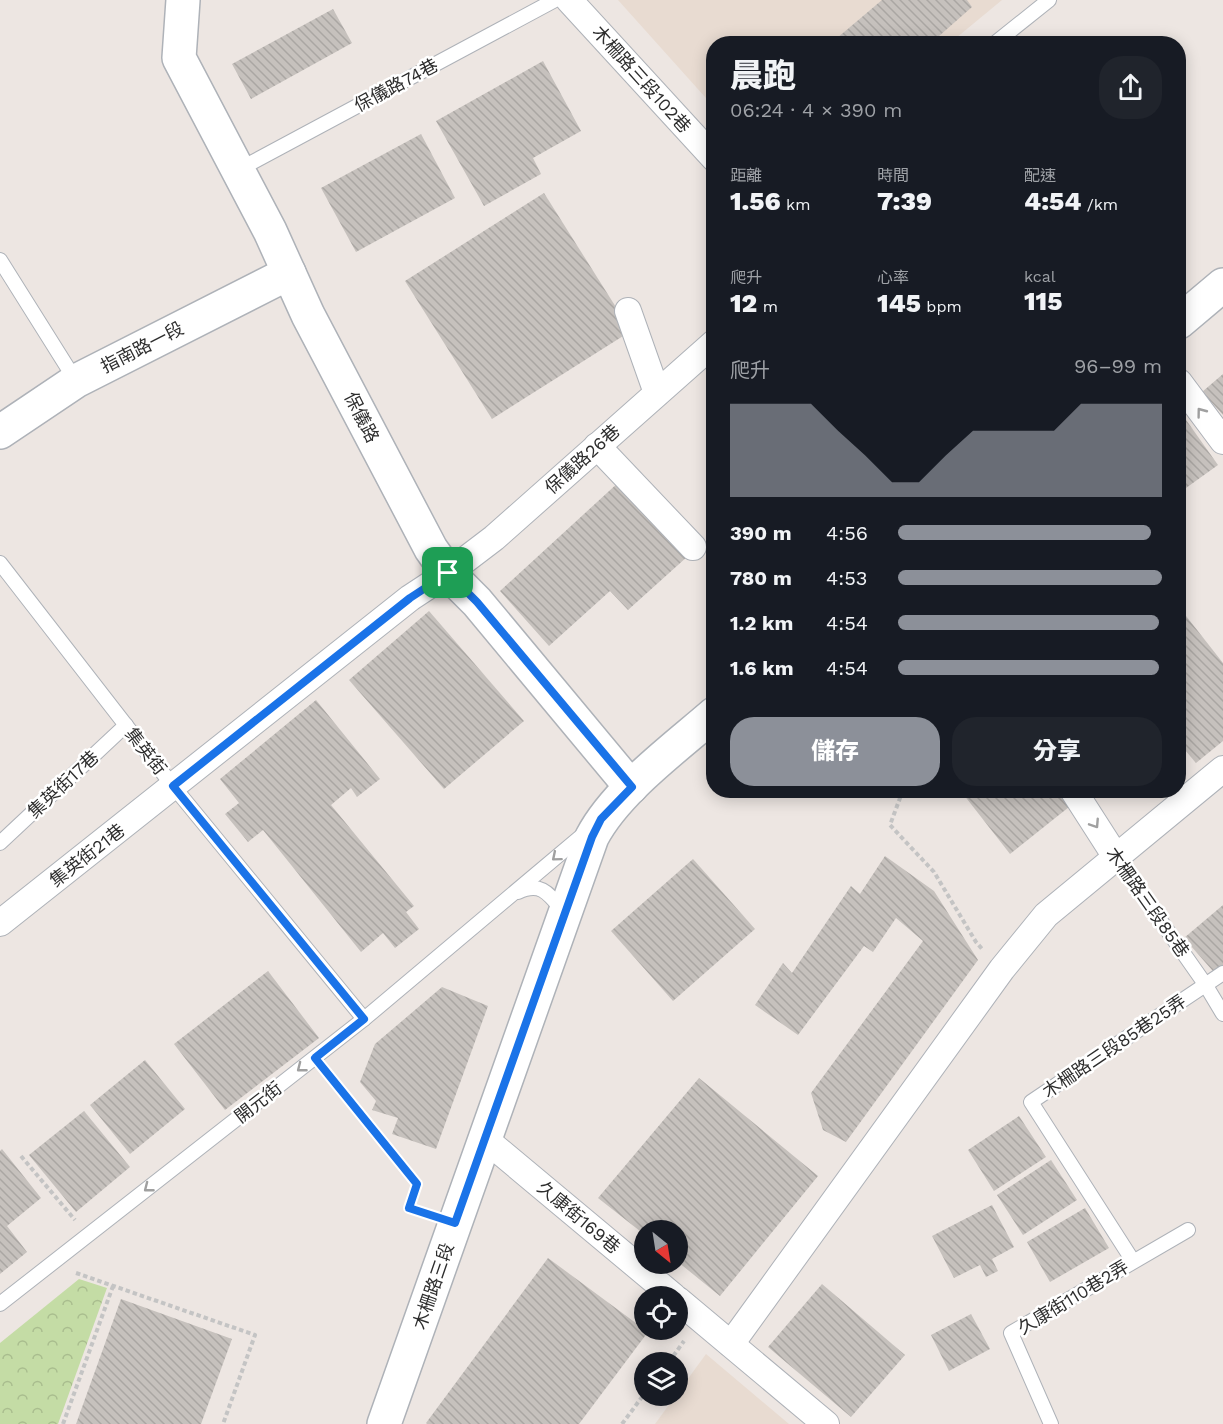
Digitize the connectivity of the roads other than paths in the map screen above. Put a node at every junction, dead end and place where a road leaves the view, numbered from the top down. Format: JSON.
{"nodes":[{"id":1,"x":183,"y":0,"type":"edge"},
{"id":2,"x":555,"y":0,"type":"edge"},
{"id":3,"x":569,"y":0,"type":"edge"},
{"id":4,"x":1049,"y":0,"type":"edge"},
{"id":5,"x":1004,"y":36,"type":"edge"},
{"id":6,"x":706,"y":149,"type":"edge"},
{"id":7,"x":238,"y":170,"type":"junction"},
{"id":8,"x":0,"y":260,"type":"edge"},
{"id":9,"x":289,"y":273,"type":"junction"},
{"id":10,"x":1223,"y":285,"type":"edge"},
{"id":11,"x":628,"y":311,"type":"dead end"},
{"id":12,"x":1186,"y":316,"type":"edge"},
{"id":13,"x":706,"y":350,"type":"edge"},
{"id":14,"x":76,"y":381,"type":"junction"},
{"id":15,"x":1186,"y":391,"type":"edge"},
{"id":16,"x":657,"y":393,"type":"junction"},
{"id":17,"x":0,"y":432,"type":"edge"},
{"id":18,"x":1223,"y":441,"type":"edge"},
{"id":19,"x":597,"y":446,"type":"junction"},
{"id":20,"x":693,"y":547,"type":"dead end"},
{"id":21,"x":0,"y":562,"type":"edge"},
{"id":22,"x":448,"y":573,"type":"junction"},
{"id":23,"x":706,"y":721,"type":"edge"},
{"id":24,"x":126,"y":725,"type":"junction"},
{"id":25,"x":1223,"y":769,"type":"edge"},
{"id":26,"x":173,"y":786,"type":"junction"},
{"id":27,"x":632,"y":787,"type":"junction"},
{"id":28,"x":1078,"y":798,"type":"edge"},
{"id":29,"x":601,"y":819,"type":"junction"},
{"id":30,"x":0,"y":843,"type":"edge"},
{"id":31,"x":1116,"y":857,"type":"junction"},
{"id":32,"x":511,"y":895,"type":"junction"},
{"id":33,"x":565,"y":914,"type":"junction"},
{"id":34,"x":0,"y":923,"type":"edge"},
{"id":35,"x":1223,"y":973,"type":"edge"},
{"id":36,"x":1205,"y":984,"type":"junction"},
{"id":37,"x":1223,"y":1014,"type":"edge"},
{"id":38,"x":364,"y":1019,"type":"junction"},
{"id":39,"x":485,"y":1139,"type":"junction"},
{"id":40,"x":1188,"y":1230,"type":"dead end"},
{"id":41,"x":1133,"y":1261,"type":"junction"},
{"id":42,"x":661,"y":1286,"type":"edge"},
{"id":43,"x":0,"y":1304,"type":"edge"},
{"id":44,"x":688,"y":1308,"type":"edge"},
{"id":45,"x":731,"y":1344,"type":"junction"},
{"id":46,"x":384,"y":1424,"type":"edge"},
{"id":47,"x":826,"y":1424,"type":"edge"},
{"id":48,"x":1051,"y":1424,"type":"edge"}],
"edges":[{"from":1,"to":7,"type":"street","name":"保儀路"},
{"from":2,"to":7,"type":"lane","name":"保儀路74巷"},
{"from":3,"to":6,"type":"street","name":"木柵路三段102巷"},
{"from":4,"to":5,"type":"lane"},
{"from":7,"to":9,"type":"street","name":"保儀路"},
{"from":8,"to":14,"type":"lane"},
{"from":9,"to":14,"type":"street","name":"指南路一段"},
{"from":9,"to":22,"type":"street","name":"保儀路"},
{"from":10,"to":12,"type":"street"},
{"from":11,"to":16,"type":"street"},
{"from":13,"to":16,"type":"street","name":"保儀路26巷"},
{"from":14,"to":17,"type":"street","name":"指南路一段"},
{"from":18,"to":15,"type":"street","one_way":true},
{"from":16,"to":19,"type":"street","name":"保儀路26巷"},
{"from":19,"to":20,"type":"street"},
{"from":19,"to":22,"type":"street","name":"保儀路26巷"},
{"from":21,"to":24,"type":"lane","name":"集英街"},
{"from":22,"to":26,"type":"street","name":"保儀路26巷"},
{"from":22,"to":27,"type":"street","name":"保儀路"},
{"from":23,"to":27,"type":"street","name":"木柵路三段"},
{"from":24,"to":26,"type":"lane","name":"集英街"},
{"from":24,"to":30,"type":"lane","name":"集英街17巷"},
{"from":25,"to":31,"type":"street"},
{"from":26,"to":34,"type":"street","name":"集英街21巷"},
{"from":26,"to":38,"type":"lane","name":"集英街"},
{"from":27,"to":29,"type":"street","name":"木柵路三段"},
{"from":28,"to":31,"type":"street","name":"木柵路三段85巷","one_way":true},
{"from":29,"to":32,"type":"lane","name":"開元街","one_way":true},
{"from":29,"to":33,"type":"street","name":"木柵路三段"},
{"from":31,"to":36,"type":"lane","name":"木柵路三段85巷"},
{"from":31,"to":45,"type":"street"},
{"from":32,"to":33,"type":"lane","name":"開元街"},
{"from":32,"to":38,"type":"lane","name":"開元街"},
{"from":33,"to":39,"type":"street","name":"木柵路三段"},
{"from":35,"to":36,"type":"lane"},
{"from":36,"to":37,"type":"lane","name":"木柵路三段85巷"},
{"from":36,"to":41,"type":"lane","name":"木柵路三段85巷25弄"},
{"from":38,"to":43,"type":"lane","name":"開元街","one_way":true},
{"from":39,"to":42,"type":"street","name":"久康街169巷"},
{"from":39,"to":46,"type":"street","name":"木柵路三段"},
{"from":40,"to":41,"type":"lane","name":"久康街110巷2弄"},
{"from":41,"to":48,"type":"lane","name":"久康街110巷2弄"},
{"from":44,"to":45,"type":"street"},
{"from":45,"to":47,"type":"street"}]}
